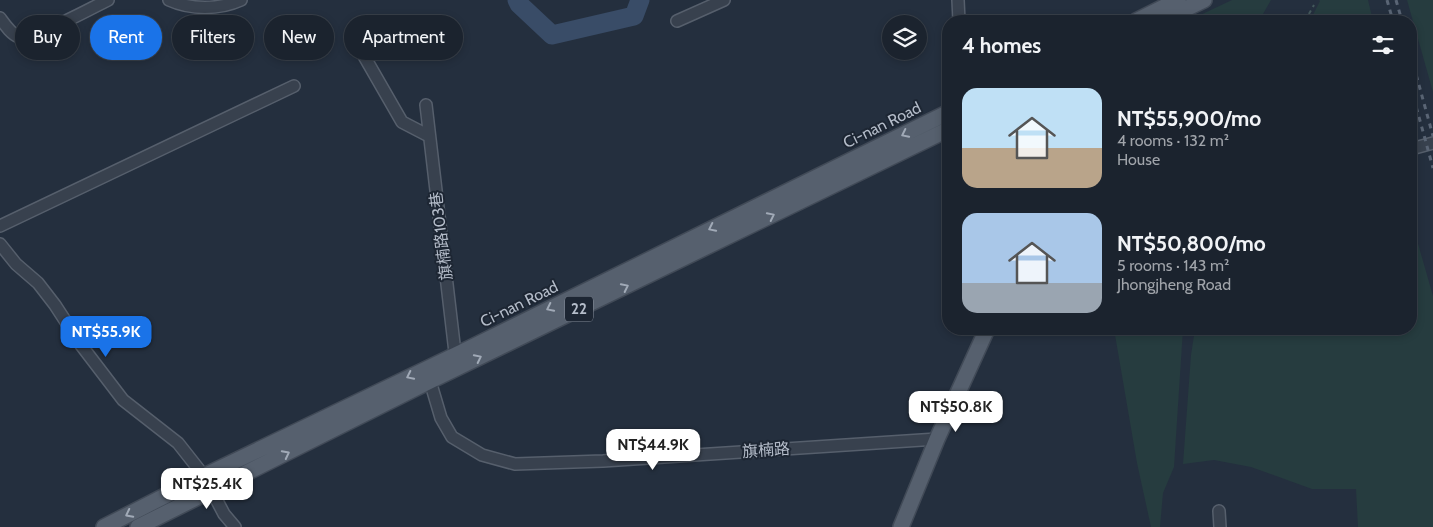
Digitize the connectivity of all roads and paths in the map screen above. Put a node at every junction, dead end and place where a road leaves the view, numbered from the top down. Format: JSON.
{"nodes":[{"id":1,"x":108,"y":0,"type":"edge"},
{"id":2,"x":169,"y":0,"type":"edge"},
{"id":3,"x":241,"y":0,"type":"edge"},
{"id":4,"x":724,"y":0,"type":"edge"},
{"id":5,"x":958,"y":0,"type":"edge"},
{"id":6,"x":1178,"y":0,"type":"edge"},
{"id":7,"x":1204,"y":0,"type":"edge"},
{"id":8,"x":1314,"y":5,"type":"dead end"},
{"id":9,"x":959,"y":15,"type":"edge"},
{"id":10,"x":1148,"y":15,"type":"edge"},
{"id":11,"x":1173,"y":15,"type":"edge"},
{"id":12,"x":1308,"y":15,"type":"edge"},
{"id":13,"x":0,"y":18,"type":"edge"},
{"id":14,"x":677,"y":21,"type":"dead end"},
{"id":15,"x":366,"y":60,"type":"edge"},
{"id":16,"x":294,"y":86,"type":"dead end"},
{"id":17,"x":426,"y":105,"type":"dead end"},
{"id":18,"x":942,"y":116,"type":"edge"},
{"id":19,"x":942,"y":132,"type":"edge"},
{"id":20,"x":429,"y":136,"type":"junction"},
{"id":21,"x":1433,"y":143,"type":"edge"},
{"id":22,"x":1417,"y":147,"type":"edge"},
{"id":23,"x":0,"y":226,"type":"edge"},
{"id":24,"x":0,"y":244,"type":"edge"},
{"id":25,"x":984,"y":335,"type":"edge"},
{"id":26,"x":456,"y":361,"type":"junction"},
{"id":27,"x":430,"y":381,"type":"junction"},
{"id":28,"x":937,"y":439,"type":"junction"},
{"id":29,"x":204,"y":476,"type":"junction"},
{"id":30,"x":211,"y":491,"type":"junction"},
{"id":31,"x":1219,"y":511,"type":"dead end"},
{"id":32,"x":104,"y":527,"type":"edge"},
{"id":33,"x":138,"y":527,"type":"edge"},
{"id":34,"x":235,"y":527,"type":"edge"},
{"id":35,"x":901,"y":527,"type":"edge"},
{"id":36,"x":1220,"y":527,"type":"edge"}],
"edges":[{"from":1,"to":13,"type":"street"},
{"from":2,"to":3,"type":"street"},
{"from":4,"to":14,"type":"street"},
{"from":5,"to":9,"type":"street"},
{"from":6,"to":10,"type":"main road"},
{"from":7,"to":11,"type":"main road"},
{"from":8,"to":12,"type":"path"},
{"from":15,"to":20,"type":"street"},
{"from":16,"to":23,"type":"street"},
{"from":17,"to":20,"type":"street","name":"旗楠路103巷"},
{"from":18,"to":26,"type":"main road","name":"Ci-nan Road","number":"22","one_way":true},
{"from":26,"to":19,"type":"main road","name":"Ci-nan Road","number":"22","one_way":true},
{"from":20,"to":26,"type":"street","name":"旗楠路103巷"},
{"from":21,"to":22,"type":"street"},
{"from":24,"to":29,"type":"street"},
{"from":25,"to":28,"type":"main road"},
{"from":26,"to":27,"type":"main road","name":"Ci-nan Road","number":"22"},
{"from":26,"to":29,"type":"main road","name":"Ci-nan Road","number":"22","one_way":true},
{"from":27,"to":28,"type":"street","name":"旗楠路"},
{"from":30,"to":27,"type":"main road","name":"Ci-nan Road","number":"22","one_way":true},
{"from":28,"to":35,"type":"main road"},
{"from":29,"to":30,"type":"street"},
{"from":29,"to":32,"type":"main road","name":"Ci-nan Road","number":"22","one_way":true},
{"from":30,"to":33,"type":"main road","name":"Ci-nan Road","number":"22"},
{"from":30,"to":34,"type":"street"},
{"from":31,"to":36,"type":"street"}]}
